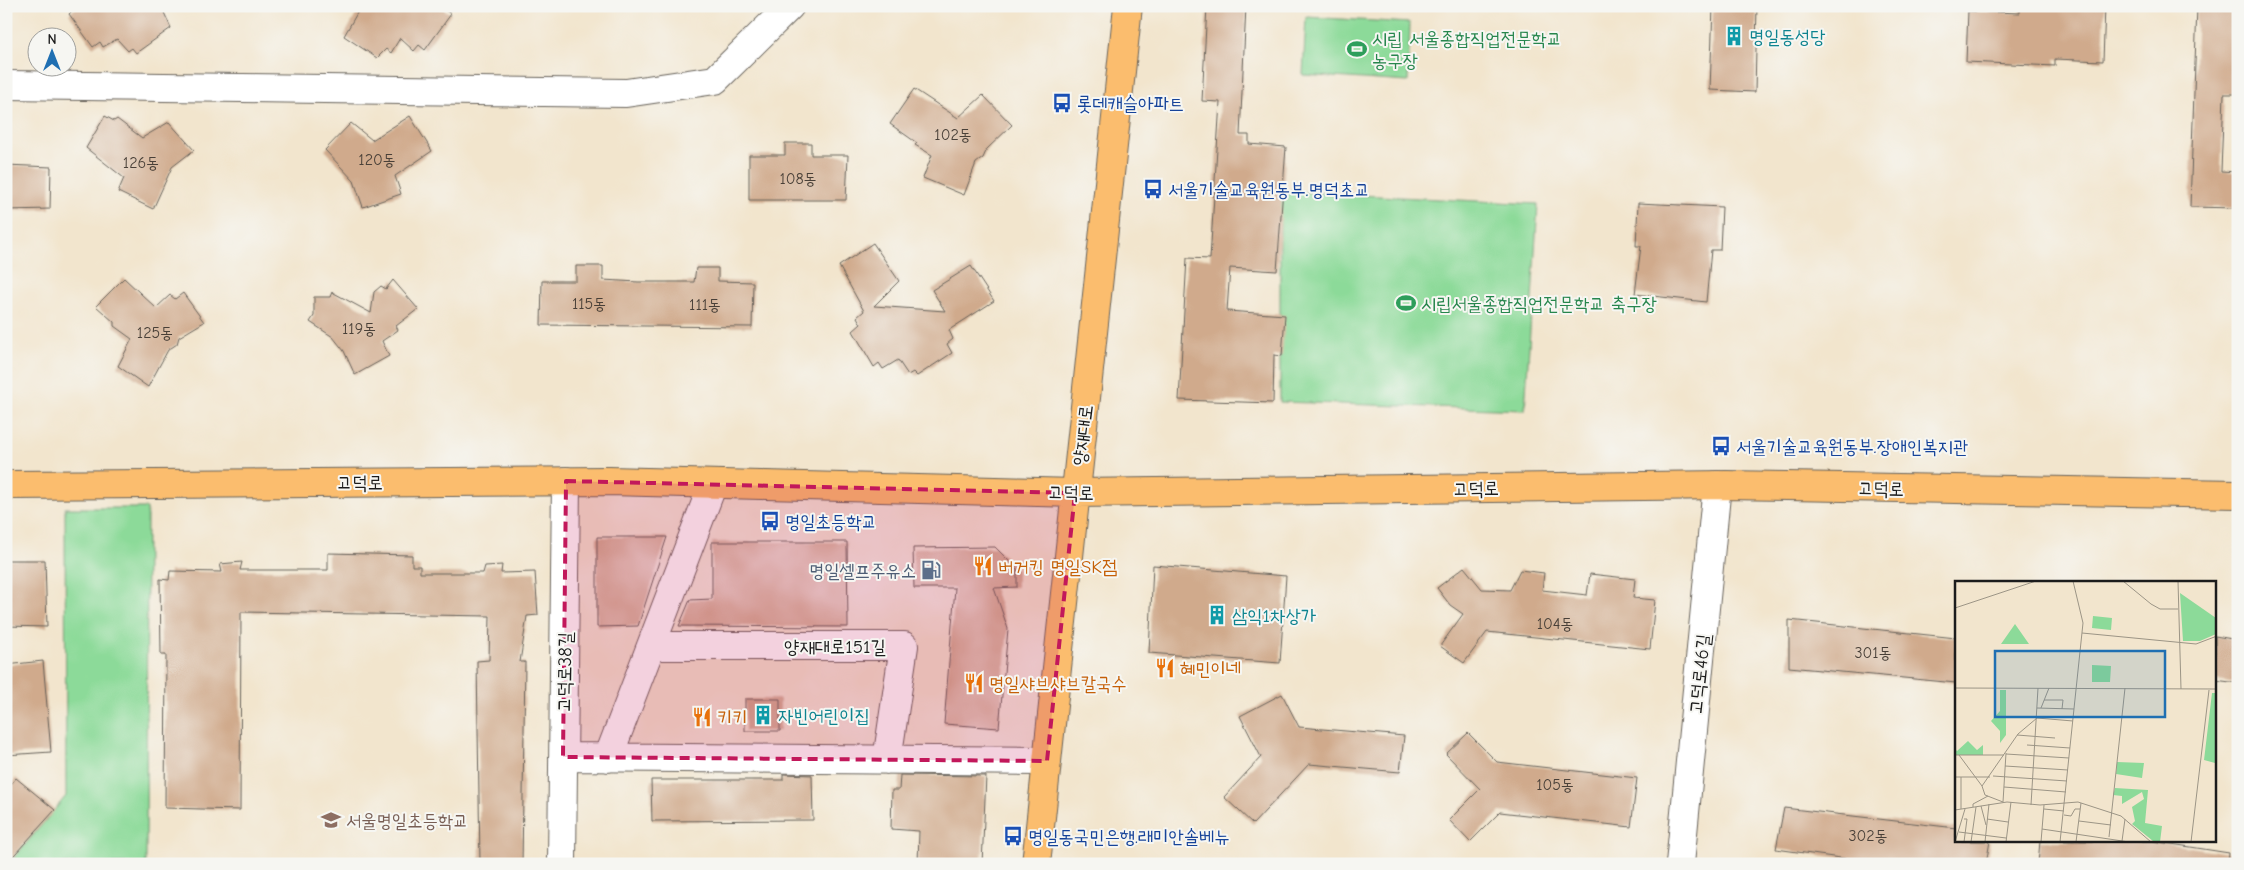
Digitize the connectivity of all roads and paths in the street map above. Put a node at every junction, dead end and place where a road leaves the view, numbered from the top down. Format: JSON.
{"nodes":[{"id":1,"x":790,"y":6,"type":"edge"},
{"id":2,"x":1128,"y":6,"type":"edge"},
{"id":3,"x":6,"y":85,"type":"edge"},
{"id":4,"x":566,"y":481,"type":"junction"},
{"id":5,"x":714,"y":484,"type":"junction"},
{"id":6,"x":6,"y":485,"type":"edge"},
{"id":7,"x":1717,"y":485,"type":"junction"},
{"id":8,"x":1075,"y":493,"type":"junction"},
{"id":9,"x":2238,"y":494,"type":"edge"},
{"id":10,"x":651,"y":646,"type":"junction"},
{"id":11,"x":563,"y":757,"type":"junction"},
{"id":12,"x":608,"y":758,"type":"junction"},
{"id":13,"x":887,"y":760,"type":"junction"},
{"id":14,"x":1047,"y":761,"type":"junction"},
{"id":15,"x":562,"y":864,"type":"edge"},
{"id":16,"x":1036,"y":864,"type":"edge"},
{"id":17,"x":1680,"y":864,"type":"edge"}],
"edges":[{"from":1,"to":3,"type":"street"},
{"from":2,"to":8,"type":"main road","name":"양재대로"},
{"from":4,"to":5,"type":"main road","name":"고덕로"},
{"from":4,"to":6,"type":"main road","name":"고덕로"},
{"from":4,"to":11,"type":"street","name":"고덕로38길"},
{"from":5,"to":8,"type":"main road","name":"고덕로"},
{"from":5,"to":10,"type":"street"},
{"from":7,"to":8,"type":"main road","name":"고덕로"},
{"from":7,"to":9,"type":"main road","name":"고덕로"},
{"from":7,"to":17,"type":"street","name":"고덕로46길"},
{"from":8,"to":14,"type":"main road","name":"양재대로"},
{"from":10,"to":12,"type":"street"},
{"from":10,"to":13,"type":"street","name":"양재대로151길"},
{"from":11,"to":12,"type":"street"},
{"from":11,"to":15,"type":"street","name":"고덕로38길"},
{"from":12,"to":13,"type":"street"},
{"from":13,"to":14,"type":"street"},
{"from":14,"to":16,"type":"main road","name":"양재대로"}]}
